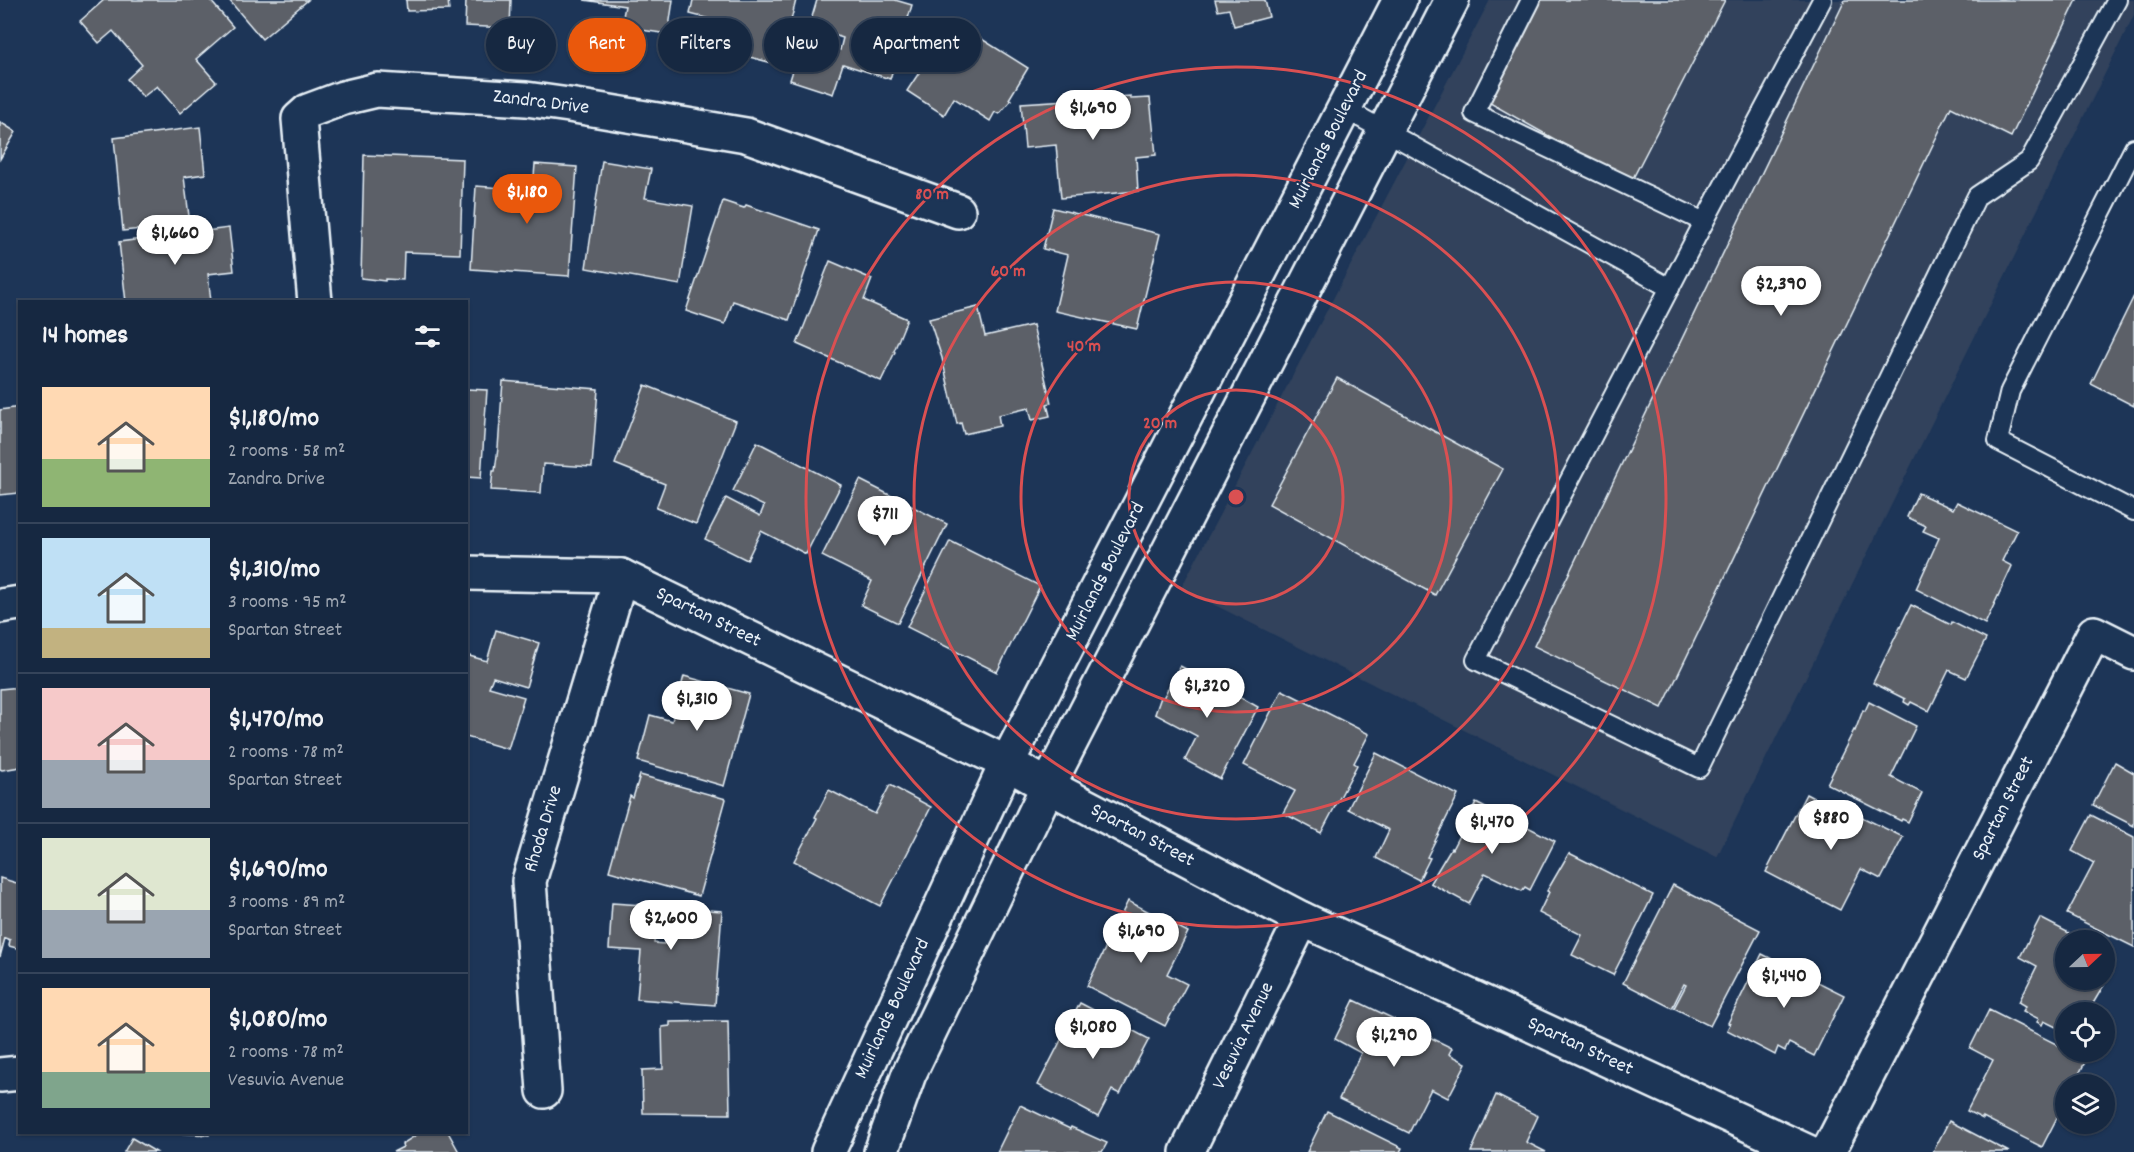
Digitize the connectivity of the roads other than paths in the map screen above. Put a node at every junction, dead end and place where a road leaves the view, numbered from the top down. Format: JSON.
{"nodes":[{"id":1,"x":1400,"y":0,"type":"edge"},
{"id":2,"x":1452,"y":0,"type":"edge"},
{"id":3,"x":1531,"y":0,"type":"edge"},
{"id":4,"x":1822,"y":0,"type":"edge"},
{"id":5,"x":2116,"y":0,"type":"edge"},
{"id":6,"x":1345,"y":110,"type":"junction"},
{"id":7,"x":1384,"y":132,"type":"junction"},
{"id":8,"x":2134,"y":148,"type":"edge"},
{"id":9,"x":958,"y":212,"type":"dead end"},
{"id":10,"x":1704,"y":222,"type":"junction"},
{"id":11,"x":1670,"y":288,"type":"junction"},
{"id":12,"x":315,"y":300,"type":"edge"},
{"id":13,"x":2134,"y":511,"type":"edge"},
{"id":14,"x":468,"y":573,"type":"edge"},
{"id":15,"x":621,"y":576,"type":"junction"},
{"id":16,"x":18,"y":603,"type":"edge"},
{"id":17,"x":0,"y":606,"type":"edge"},
{"id":18,"x":2134,"y":653,"type":"edge"},
{"id":19,"x":1007,"y":763,"type":"junction"},
{"id":20,"x":1048,"y":786,"type":"junction"},
{"id":21,"x":1302,"y":919,"type":"junction"},
{"id":22,"x":18,"y":1073,"type":"edge"},
{"id":23,"x":0,"y":1075,"type":"edge"},
{"id":24,"x":544,"y":1091,"type":"dead end"},
{"id":25,"x":828,"y":1152,"type":"edge"},
{"id":26,"x":881,"y":1152,"type":"edge"},
{"id":27,"x":1187,"y":1152,"type":"edge"},
{"id":28,"x":1808,"y":1152,"type":"edge"},
{"id":29,"x":1828,"y":1152,"type":"edge"}],
"edges":[{"from":1,"to":6,"type":"street","name":"Muirlands Boulevard"},
{"from":2,"to":7,"type":"street"},
{"from":3,"to":10,"type":"lane"},
{"from":4,"to":10,"type":"lane"},
{"from":5,"to":11,"type":"lane"},
{"from":6,"to":7,"type":"lane"},
{"from":6,"to":19,"type":"street","name":"Muirlands Boulevard"},
{"from":7,"to":11,"type":"lane"},
{"from":7,"to":20,"type":"street"},
{"from":8,"to":13,"type":"lane"},
{"from":9,"to":12,"type":"street","name":"Zandra Drive"},
{"from":10,"to":11,"type":"lane"},
{"from":14,"to":15,"type":"street","name":"Spartan Street"},
{"from":15,"to":19,"type":"street","name":"Spartan Street"},
{"from":15,"to":24,"type":"street","name":"Rhoda Drive"},
{"from":16,"to":17,"type":"street"},
{"from":18,"to":29,"type":"street","name":"Spartan Street"},
{"from":19,"to":20,"type":"street","name":"Spartan Street"},
{"from":19,"to":25,"type":"street","name":"Muirlands Boulevard"},
{"from":20,"to":21,"type":"street","name":"Spartan Street"},
{"from":20,"to":26,"type":"street"},
{"from":21,"to":27,"type":"street","name":"Vesuvia Avenue"},
{"from":21,"to":28,"type":"street","name":"Spartan Street"},
{"from":22,"to":23,"type":"street"}]}
